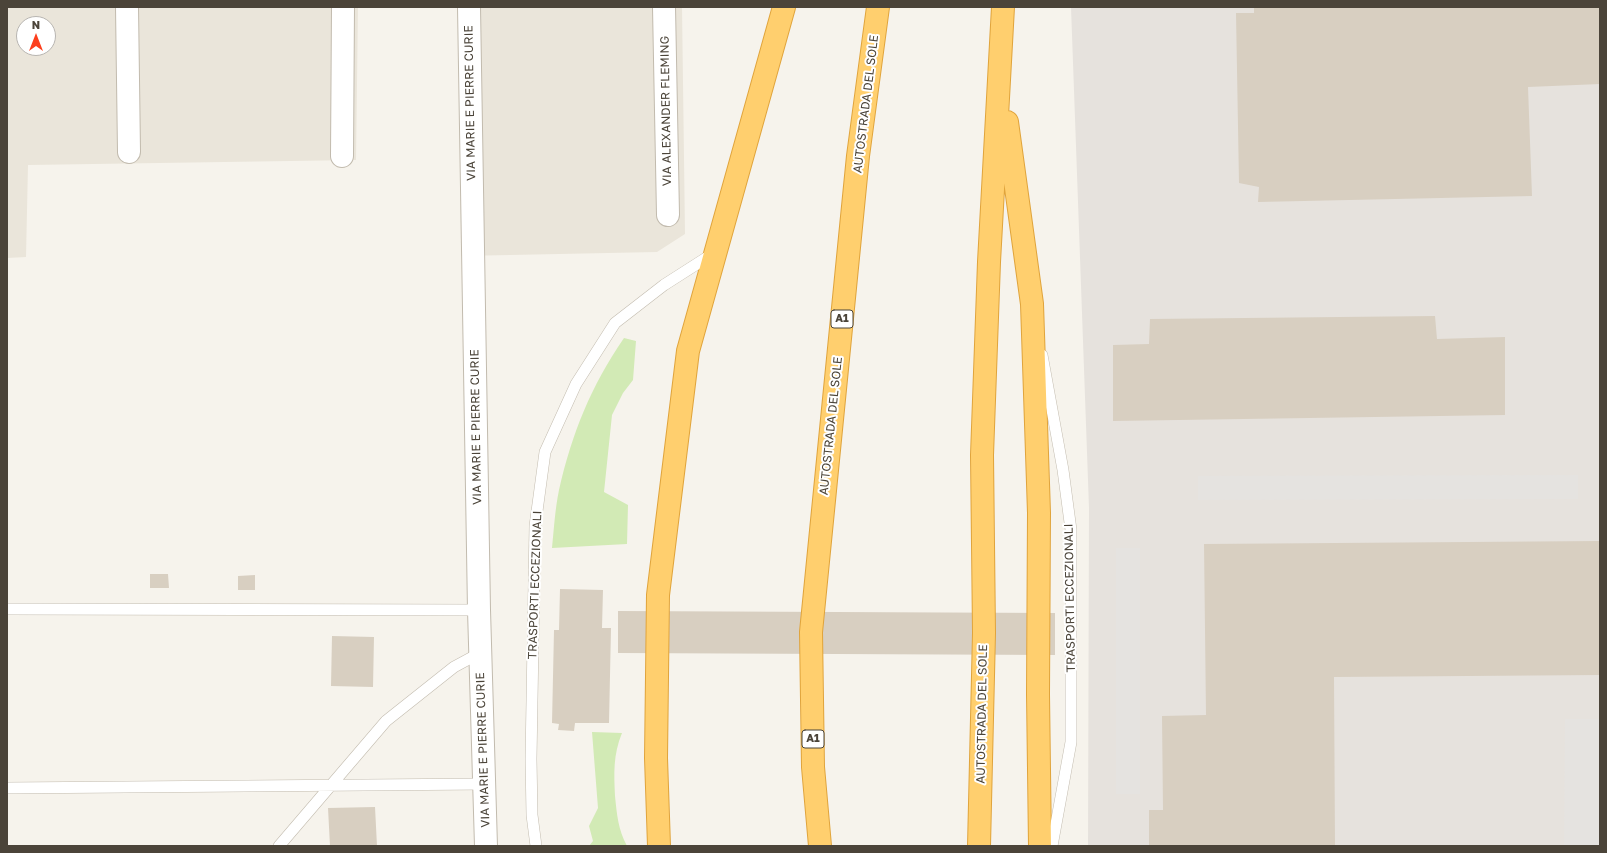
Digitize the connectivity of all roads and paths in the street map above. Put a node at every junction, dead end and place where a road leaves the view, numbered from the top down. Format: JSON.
{"nodes":[{"id":1,"x":127,"y":7,"type":"edge"},
{"id":2,"x":343,"y":7,"type":"edge"},
{"id":3,"x":469,"y":7,"type":"edge"},
{"id":4,"x":664,"y":7,"type":"edge"},
{"id":5,"x":784,"y":7,"type":"edge"},
{"id":6,"x":878,"y":7,"type":"edge"},
{"id":7,"x":1003,"y":7,"type":"edge"},
{"id":8,"x":1001,"y":73,"type":"junction"},
{"id":9,"x":129,"y":152,"type":"dead end"},
{"id":10,"x":342,"y":156,"type":"dead end"},
{"id":11,"x":668,"y":215,"type":"dead end"},
{"id":12,"x":716,"y":251,"type":"junction"},
{"id":13,"x":1032,"y":304,"type":"junction"},
{"id":14,"x":7,"y":609,"type":"edge"},
{"id":15,"x":479,"y":610,"type":"junction"},
{"id":16,"x":480,"y":653,"type":"junction"},
{"id":17,"x":485,"y":784,"type":"junction"},
{"id":18,"x":329,"y":785,"type":"junction"},
{"id":19,"x":7,"y":788,"type":"edge"},
{"id":20,"x":279,"y":846,"type":"edge"},
{"id":21,"x":486,"y":846,"type":"edge"},
{"id":22,"x":536,"y":846,"type":"edge"},
{"id":23,"x":659,"y":846,"type":"edge"},
{"id":24,"x":820,"y":846,"type":"edge"},
{"id":25,"x":979,"y":846,"type":"edge"},
{"id":26,"x":1040,"y":846,"type":"edge"},
{"id":27,"x":1052,"y":846,"type":"edge"}],
"edges":[{"from":1,"to":9,"type":"street"},
{"from":2,"to":10,"type":"street"},
{"from":3,"to":15,"type":"street","name":"VIA MARIE E PIERRE CURIE"},
{"from":4,"to":11,"type":"street","name":"VIA ALEXANDER FLEMING"},
{"from":5,"to":12,"type":"highway"},
{"from":6,"to":24,"type":"highway","name":"AUTOSTRADA DEL SOLE","number":"A1"},
{"from":7,"to":8,"type":"highway","name":"AUTOSTRADA DEL SOLE"},
{"from":8,"to":13,"type":"highway"},
{"from":8,"to":25,"type":"highway","name":"AUTOSTRADA DEL SOLE"},
{"from":12,"to":22,"type":"lane","name":"TRASPORTI ECCEZIONALI"},
{"from":12,"to":23,"type":"highway"},
{"from":13,"to":26,"type":"highway"},
{"from":13,"to":27,"type":"lane","name":"TRASPORTI ECCEZIONALI"},
{"from":14,"to":15,"type":"lane"},
{"from":15,"to":16,"type":"street","name":"VIA MARIE E PIERRE CURIE"},
{"from":16,"to":17,"type":"street","name":"VIA MARIE E PIERRE CURIE"},
{"from":16,"to":18,"type":"lane"},
{"from":17,"to":18,"type":"lane"},
{"from":17,"to":21,"type":"street","name":"VIA MARIE E PIERRE CURIE"},
{"from":18,"to":19,"type":"lane"},
{"from":18,"to":20,"type":"lane"}]}
